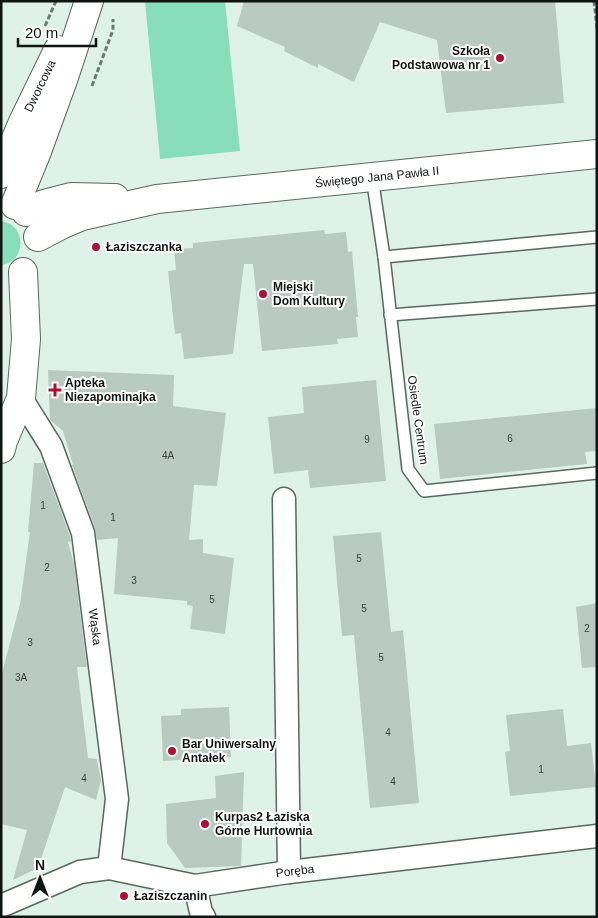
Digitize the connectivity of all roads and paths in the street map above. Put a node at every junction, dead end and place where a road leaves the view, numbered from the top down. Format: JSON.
{"nodes":[{"id":1,"x":594,"y":1,"type":"edge"},
{"id":2,"x":89,"y":2,"type":"edge"},
{"id":3,"x":597,"y":28,"type":"edge"},
{"id":4,"x":36,"y":154,"type":"junction"},
{"id":5,"x":596,"y":158,"type":"edge"},
{"id":6,"x":1,"y":174,"type":"edge"},
{"id":7,"x":372,"y":177,"type":"junction"},
{"id":8,"x":71,"y":197,"type":"junction"},
{"id":9,"x":156,"y":199,"type":"junction"},
{"id":10,"x":14,"y":206,"type":"edge"},
{"id":11,"x":38,"y":237,"type":"junction"},
{"id":12,"x":597,"y":237,"type":"edge"},
{"id":13,"x":384,"y":257,"type":"junction"},
{"id":14,"x":12,"y":275,"type":"edge"},
{"id":15,"x":597,"y":299,"type":"edge"},
{"id":16,"x":390,"y":315,"type":"junction"},
{"id":17,"x":20,"y":398,"type":"junction"},
{"id":18,"x":2,"y":442,"type":"edge"},
{"id":19,"x":597,"y":473,"type":"edge"},
{"id":20,"x":284,"y":499,"type":"dead end"},
{"id":21,"x":597,"y":836,"type":"edge"},
{"id":22,"x":109,"y":868,"type":"junction"},
{"id":23,"x":289,"y":872,"type":"junction"},
{"id":24,"x":195,"y":886,"type":"junction"},
{"id":25,"x":1,"y":906,"type":"edge"},
{"id":26,"x":204,"y":917,"type":"edge"}],
"edges":[{"from":1,"to":3,"type":"path"},
{"from":2,"to":4,"type":"street","name":"Dworcowa"},
{"from":2,"to":6,"type":"street","name":"Dworcowa"},
{"from":4,"to":8,"type":"street"},
{"from":4,"to":10,"type":"street","name":"Dworcowa"},
{"from":5,"to":7,"type":"street","name":"Świętego Jana Pawła II"},
{"from":7,"to":9,"type":"street","name":"Świętego Jana Pawła II"},
{"from":7,"to":13,"type":"lane","name":"Osiedle Centrum"},
{"from":8,"to":9,"type":"street","name":"Świętego Jana Pawła II"},
{"from":8,"to":10,"type":"street","name":"Świętego Jana Pawła II"},
{"from":9,"to":11,"type":"street","name":"Świętego Jana Pawła II"},
{"from":10,"to":11,"type":"street"},
{"from":11,"to":14,"type":"street"},
{"from":12,"to":13,"type":"lane"},
{"from":13,"to":16,"type":"lane","name":"Osiedle Centrum"},
{"from":14,"to":17,"type":"street"},
{"from":15,"to":16,"type":"lane"},
{"from":16,"to":19,"type":"lane","name":"Osiedle Centrum"},
{"from":17,"to":18,"type":"street"},
{"from":17,"to":22,"type":"street","name":"Wąska"},
{"from":20,"to":23,"type":"street"},
{"from":21,"to":23,"type":"street","name":"Poręba"},
{"from":22,"to":24,"type":"street","name":"Poręba"},
{"from":22,"to":25,"type":"street","name":"Poręba"},
{"from":23,"to":24,"type":"street","name":"Poręba"},
{"from":24,"to":26,"type":"street"}]}
